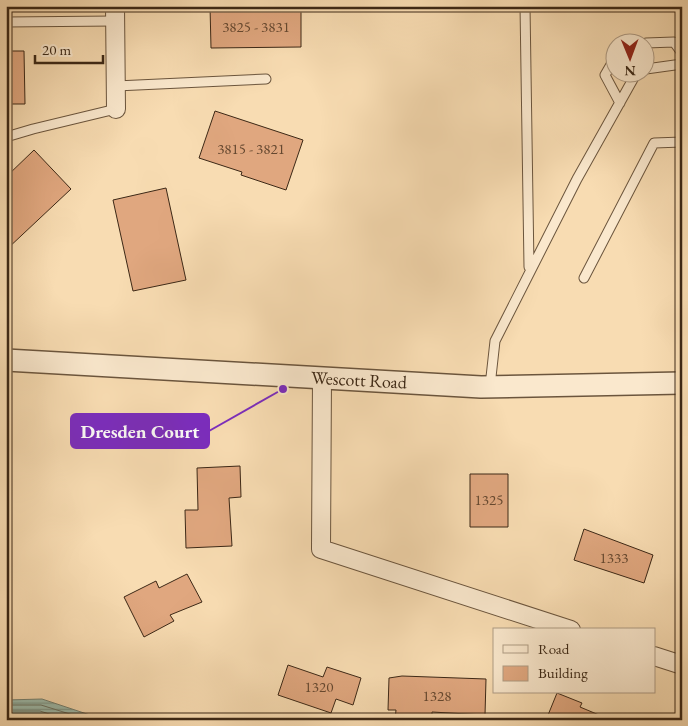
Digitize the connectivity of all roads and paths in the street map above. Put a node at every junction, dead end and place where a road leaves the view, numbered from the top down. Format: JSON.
{"nodes":[{"id":1,"x":525,"y":6,"type":"edge"},
{"id":2,"x":115,"y":13,"type":"edge"},
{"id":3,"x":6,"y":22,"type":"edge"},
{"id":4,"x":656,"y":43,"type":"edge"},
{"id":5,"x":682,"y":52,"type":"edge"},
{"id":6,"x":682,"y":64,"type":"edge"},
{"id":7,"x":656,"y":68,"type":"edge"},
{"id":8,"x":266,"y":80,"type":"dead end"},
{"id":9,"x":609,"y":82,"type":"edge"},
{"id":10,"x":632,"y":82,"type":"edge"},
{"id":11,"x":116,"y":86,"type":"junction"},
{"id":12,"x":620,"y":103,"type":"junction"},
{"id":13,"x":116,"y":109,"type":"joint"},
{"id":14,"x":6,"y":137,"type":"edge"},
{"id":15,"x":682,"y":142,"type":"edge"},
{"id":16,"x":529,"y":270,"type":"junction"},
{"id":17,"x":584,"y":278,"type":"dead end"},
{"id":18,"x":6,"y":360,"type":"edge"},
{"id":19,"x":322,"y":378,"type":"junction"},
{"id":20,"x":682,"y":383,"type":"edge"},
{"id":21,"x":490,"y":387,"type":"junction"},
{"id":22,"x":565,"y":628,"type":"edge"},
{"id":23,"x":656,"y":657,"type":"edge"},
{"id":24,"x":682,"y":665,"type":"edge"}],
"edges":[{"from":1,"to":16,"type":"lane"},
{"from":2,"to":3,"type":"lane"},
{"from":2,"to":11,"type":"street"},
{"from":4,"to":5,"type":"lane"},
{"from":6,"to":7,"type":"lane"},
{"from":8,"to":11,"type":"lane"},
{"from":9,"to":12,"type":"lane"},
{"from":10,"to":12,"type":"lane"},
{"from":11,"to":13,"type":"street"},
{"from":12,"to":16,"type":"lane"},
{"from":13,"to":14,"type":"lane"},
{"from":15,"to":17,"type":"lane"},
{"from":16,"to":21,"type":"lane"},
{"from":18,"to":19,"type":"street","name":"Wescott Road"},
{"from":19,"to":21,"type":"street","name":"Wescott Road"},
{"from":19,"to":22,"type":"street"},
{"from":20,"to":21,"type":"street","name":"Wescott Road"},
{"from":23,"to":24,"type":"street"}]}
